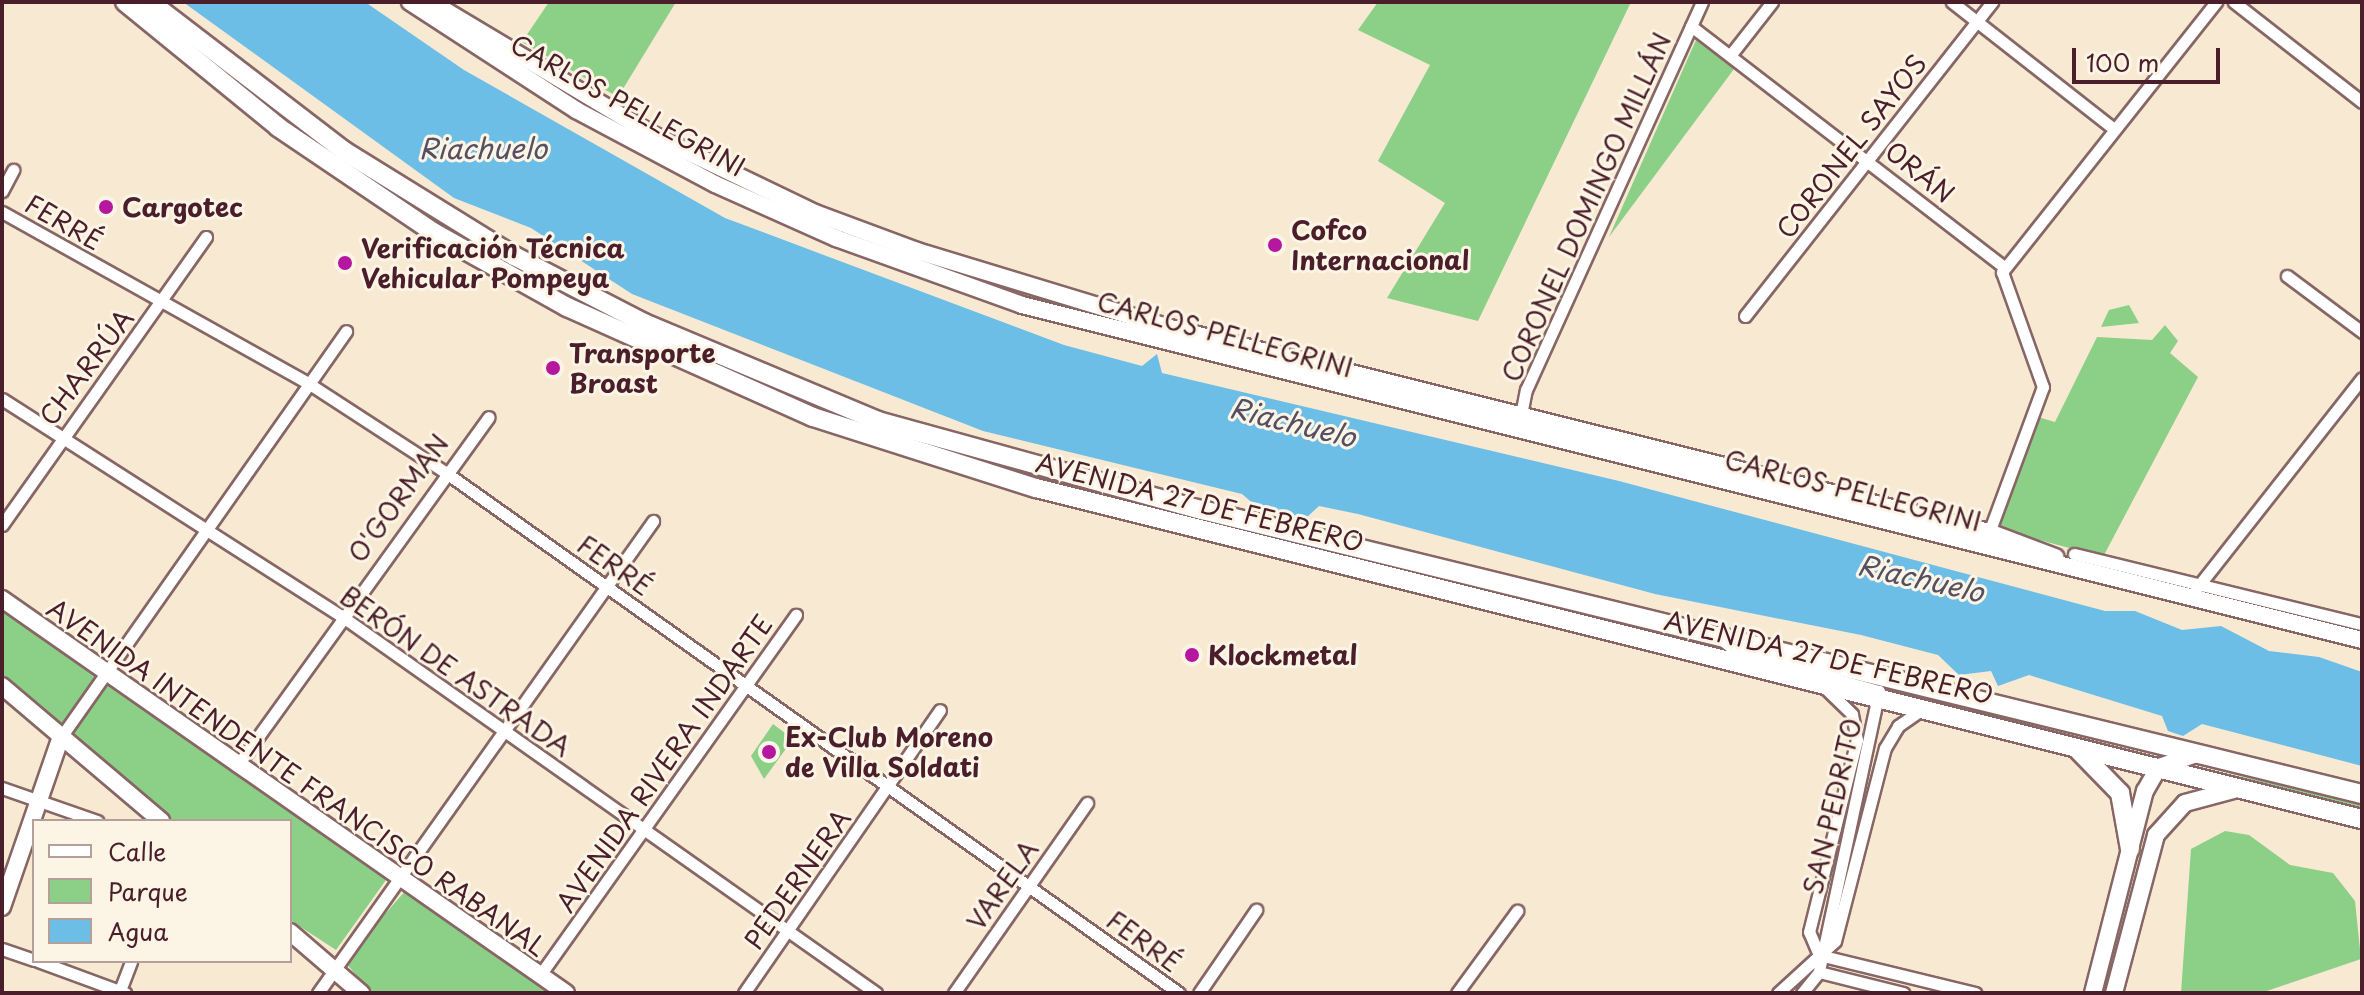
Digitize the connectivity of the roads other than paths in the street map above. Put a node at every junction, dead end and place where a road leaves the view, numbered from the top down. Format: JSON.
{"nodes":[{"id":1,"x":125,"y":2,"type":"edge"},
{"id":2,"x":150,"y":2,"type":"edge"},
{"id":3,"x":410,"y":2,"type":"edge"},
{"id":4,"x":431,"y":2,"type":"edge"},
{"id":5,"x":1702,"y":2,"type":"edge"},
{"id":6,"x":1772,"y":2,"type":"edge"},
{"id":7,"x":1952,"y":2,"type":"edge"},
{"id":8,"x":1992,"y":2,"type":"edge"},
{"id":9,"x":2216,"y":2,"type":"edge"},
{"id":10,"x":2234,"y":2,"type":"edge"},
{"id":11,"x":1977,"y":21,"type":"junction"},
{"id":12,"x":1691,"y":26,"type":"junction"},
{"id":13,"x":1732,"y":53,"type":"junction"},
{"id":14,"x":2362,"y":102,"type":"edge"},
{"id":15,"x":2114,"y":129,"type":"junction"},
{"id":16,"x":1869,"y":160,"type":"junction"},
{"id":17,"x":13,"y":170,"type":"dead end"},
{"id":18,"x":2,"y":191,"type":"edge"},
{"id":19,"x":2,"y":212,"type":"edge"},
{"id":20,"x":206,"y":237,"type":"dead end"},
{"id":21,"x":2005,"y":268,"type":"junction"},
{"id":22,"x":2287,"y":276,"type":"dead end"},
{"id":23,"x":572,"y":299,"type":"junction"},
{"id":24,"x":160,"y":304,"type":"junction"},
{"id":25,"x":1745,"y":316,"type":"dead end"},
{"id":26,"x":346,"y":331,"type":"dead end"},
{"id":27,"x":2362,"y":332,"type":"edge"},
{"id":28,"x":753,"y":371,"type":"junction"},
{"id":29,"x":2362,"y":378,"type":"edge"},
{"id":30,"x":308,"y":383,"type":"junction"},
{"id":31,"x":746,"y":390,"type":"junction"},
{"id":32,"x":2,"y":399,"type":"edge"},
{"id":33,"x":1521,"y":415,"type":"junction"},
{"id":34,"x":489,"y":417,"type":"dead end"},
{"id":35,"x":1516,"y":432,"type":"junction"},
{"id":36,"x":62,"y":435,"type":"junction"},
{"id":37,"x":445,"y":472,"type":"junction"},
{"id":38,"x":1200,"y":519,"type":"junction"},
{"id":39,"x":653,"y":521,"type":"dead end"},
{"id":40,"x":2,"y":525,"type":"edge"},
{"id":41,"x":211,"y":531,"type":"junction"},
{"id":42,"x":1987,"y":539,"type":"junction"},
{"id":43,"x":606,"y":585,"type":"junction"},
{"id":44,"x":2196,"y":590,"type":"junction"},
{"id":45,"x":2,"y":599,"type":"edge"},
{"id":46,"x":340,"y":615,"type":"junction"},
{"id":47,"x":796,"y":615,"type":"dead end"},
{"id":48,"x":2362,"y":624,"type":"edge"},
{"id":49,"x":1720,"y":639,"type":"junction"},
{"id":50,"x":2362,"y":640,"type":"edge"},
{"id":51,"x":106,"y":674,"type":"junction"},
{"id":52,"x":1817,"y":682,"type":"junction"},
{"id":53,"x":745,"y":684,"type":"junction"},
{"id":54,"x":2,"y":686,"type":"edge"},
{"id":55,"x":1880,"y":697,"type":"junction"},
{"id":56,"x":1927,"y":707,"type":"junction"},
{"id":57,"x":940,"y":710,"type":"dead end"},
{"id":58,"x":502,"y":730,"type":"junction"},
{"id":59,"x":61,"y":737,"type":"junction"},
{"id":60,"x":2063,"y":741,"type":"junction"},
{"id":61,"x":2196,"y":754,"type":"junction"},
{"id":62,"x":237,"y":766,"type":"junction"},
{"id":63,"x":2159,"y":767,"type":"junction"},
{"id":64,"x":888,"y":787,"type":"junction"},
{"id":65,"x":2,"y":788,"type":"edge"},
{"id":66,"x":2237,"y":789,"type":"junction"},
{"id":67,"x":2362,"y":794,"type":"edge"},
{"id":68,"x":35,"y":800,"type":"junction"},
{"id":69,"x":1087,"y":803,"type":"dead end"},
{"id":70,"x":91,"y":819,"type":"edge"},
{"id":71,"x":159,"y":819,"type":"edge"},
{"id":72,"x":2362,"y":819,"type":"edge"},
{"id":73,"x":645,"y":831,"type":"junction"},
{"id":74,"x":2130,"y":849,"type":"junction"},
{"id":75,"x":400,"y":879,"type":"junction"},
{"id":76,"x":1029,"y":886,"type":"junction"},
{"id":77,"x":2,"y":907,"type":"edge"},
{"id":78,"x":1256,"y":910,"type":"dead end"},
{"id":79,"x":1517,"y":911,"type":"dead end"},
{"id":80,"x":292,"y":927,"type":"edge"},
{"id":81,"x":787,"y":931,"type":"junction"},
{"id":82,"x":292,"y":933,"type":"edge"},
{"id":83,"x":2,"y":949,"type":"edge"},
{"id":84,"x":1819,"y":955,"type":"junction"},
{"id":85,"x":32,"y":959,"type":"edge"},
{"id":86,"x":44,"y":963,"type":"edge"},
{"id":87,"x":130,"y":963,"type":"edge"},
{"id":88,"x":335,"y":964,"type":"junction"},
{"id":89,"x":1819,"y":972,"type":"junction"},
{"id":90,"x":540,"y":975,"type":"junction"},
{"id":91,"x":122,"y":992,"type":"edge"},
{"id":92,"x":318,"y":993,"type":"edge"},
{"id":93,"x":361,"y":993,"type":"edge"},
{"id":94,"x":566,"y":993,"type":"edge"},
{"id":95,"x":744,"y":993,"type":"edge"},
{"id":96,"x":876,"y":993,"type":"edge"},
{"id":97,"x":954,"y":993,"type":"edge"},
{"id":98,"x":1179,"y":993,"type":"edge"},
{"id":99,"x":1199,"y":993,"type":"edge"},
{"id":100,"x":1457,"y":993,"type":"edge"},
{"id":101,"x":1778,"y":993,"type":"edge"},
{"id":102,"x":1802,"y":993,"type":"edge"},
{"id":103,"x":1903,"y":993,"type":"edge"},
{"id":104,"x":1975,"y":993,"type":"edge"},
{"id":105,"x":2093,"y":993,"type":"edge"},
{"id":106,"x":2114,"y":993,"type":"edge"}],
"edges":[{"from":1,"to":23,"type":"main road","name":"AVENIDA 27 DE FEBRERO"},
{"from":2,"to":23,"type":"main road","name":"AVENIDA 27 DE FEBRERO"},
{"from":3,"to":35,"type":"main road","name":"CARLOS PELLEGRINI"},
{"from":4,"to":33,"type":"main road","name":"CARLOS PELLEGRINI"},
{"from":5,"to":12,"type":"street","name":"CORONEL DOMINGO MILLÁN"},
{"from":6,"to":13,"type":"street"},
{"from":7,"to":11,"type":"street"},
{"from":8,"to":11,"type":"street","name":"CORONEL SAYOS"},
{"from":9,"to":15,"type":"street"},
{"from":10,"to":14,"type":"street"},
{"from":11,"to":15,"type":"street"},
{"from":11,"to":16,"type":"street","name":"CORONEL SAYOS"},
{"from":12,"to":13,"type":"street","name":"ORÁN"},
{"from":12,"to":33,"type":"street","name":"CORONEL DOMINGO MILLÁN"},
{"from":13,"to":16,"type":"street","name":"ORÁN"},
{"from":15,"to":21,"type":"street"},
{"from":16,"to":21,"type":"street","name":"ORÁN"},
{"from":16,"to":25,"type":"street","name":"CORONEL SAYOS"},
{"from":17,"to":18,"type":"street"},
{"from":19,"to":24,"type":"street","name":"FERRÉ"},
{"from":20,"to":24,"type":"street","name":"CHARRÚA"},
{"from":21,"to":42,"type":"street"},
{"from":22,"to":27,"type":"street"},
{"from":23,"to":28,"type":"main road","name":"AVENIDA 27 DE FEBRERO"},
{"from":23,"to":31,"type":"main road","name":"AVENIDA 27 DE FEBRERO"},
{"from":24,"to":30,"type":"street","name":"FERRÉ"},
{"from":24,"to":36,"type":"street","name":"CHARRÚA"},
{"from":26,"to":30,"type":"street"},
{"from":28,"to":31,"type":"main road"},
{"from":28,"to":38,"type":"main road","name":"AVENIDA 27 DE FEBRERO"},
{"from":29,"to":44,"type":"street"},
{"from":30,"to":37,"type":"street","name":"FERRÉ"},
{"from":30,"to":41,"type":"street"},
{"from":31,"to":38,"type":"main road","name":"AVENIDA 27 DE FEBRERO"},
{"from":32,"to":36,"type":"street","name":"BERÓN DE ASTRADA"},
{"from":33,"to":35,"type":"street","name":"CORONEL DOMINGO MILLÁN"},
{"from":33,"to":42,"type":"main road","name":"CARLOS PELLEGRINI"},
{"from":34,"to":37,"type":"street","name":"O'GORMAN"},
{"from":35,"to":42,"type":"main road","name":"CARLOS PELLEGRINI"},
{"from":36,"to":40,"type":"street","name":"CHARRÚA"},
{"from":36,"to":41,"type":"street","name":"BERÓN DE ASTRADA"},
{"from":37,"to":43,"type":"street","name":"FERRÉ"},
{"from":37,"to":46,"type":"street","name":"O'GORMAN"},
{"from":38,"to":49,"type":"main road","name":"AVENIDA 27 DE FEBRERO"},
{"from":38,"to":52,"type":"main road","name":"AVENIDA 27 DE FEBRERO"},
{"from":39,"to":43,"type":"street"},
{"from":41,"to":46,"type":"street","name":"BERÓN DE ASTRADA"},
{"from":41,"to":51,"type":"street"},
{"from":42,"to":44,"type":"main road","name":"CARLOS PELLEGRINI"},
{"from":43,"to":53,"type":"street","name":"FERRÉ"},
{"from":43,"to":58,"type":"street"},
{"from":44,"to":48,"type":"street","name":"CARLOS PELLEGRINI"},
{"from":44,"to":50,"type":"main road","name":"CARLOS PELLEGRINI"},
{"from":45,"to":51,"type":"main road","name":"AVENIDA INTENDENTE FRANCISCO RABANAL"},
{"from":46,"to":58,"type":"street","name":"BERÓN DE ASTRADA"},
{"from":46,"to":62,"type":"street","name":"O'GORMAN"},
{"from":47,"to":53,"type":"street","name":"AVENIDA RIVERA INDARTE"},
{"from":49,"to":55,"type":"street","name":"SAN PEDRITO"},
{"from":49,"to":61,"type":"main road","name":"AVENIDA 27 DE FEBRERO"},
{"from":51,"to":59,"type":"street"},
{"from":51,"to":62,"type":"main road","name":"AVENIDA INTENDENTE FRANCISCO RABANAL"},
{"from":52,"to":55,"type":"main road","name":"AVENIDA 27 DE FEBRERO"},
{"from":52,"to":84,"type":"street","name":"SAN PEDRITO"},
{"from":53,"to":64,"type":"street","name":"FERRÉ"},
{"from":53,"to":73,"type":"street","name":"AVENIDA RIVERA INDARTE"},
{"from":54,"to":59,"type":"main road"},
{"from":55,"to":56,"type":"main road","name":"AVENIDA 27 DE FEBRERO"},
{"from":55,"to":84,"type":"street","name":"SAN PEDRITO"},
{"from":56,"to":60,"type":"main road","name":"AVENIDA 27 DE FEBRERO"},
{"from":56,"to":84,"type":"street","name":"SAN PEDRITO"},
{"from":57,"to":64,"type":"street","name":"PEDERNERA"},
{"from":58,"to":73,"type":"street","name":"BERÓN DE ASTRADA"},
{"from":58,"to":75,"type":"street"},
{"from":59,"to":68,"type":"main road"},
{"from":59,"to":71,"type":"main road"},
{"from":60,"to":63,"type":"main road","name":"AVENIDA 27 DE FEBRERO"},
{"from":60,"to":74,"type":"main road"},
{"from":61,"to":63,"type":"main road"},
{"from":61,"to":67,"type":"main road","name":"AVENIDA 27 DE FEBRERO"},
{"from":62,"to":75,"type":"main road","name":"AVENIDA INTENDENTE FRANCISCO RABANAL"},
{"from":63,"to":66,"type":"main road","name":"AVENIDA 27 DE FEBRERO"},
{"from":63,"to":74,"type":"main road"},
{"from":64,"to":76,"type":"street","name":"FERRÉ"},
{"from":64,"to":81,"type":"street","name":"PEDERNERA"},
{"from":65,"to":68,"type":"street"},
{"from":66,"to":72,"type":"main road","name":"AVENIDA 27 DE FEBRERO"},
{"from":66,"to":106,"type":"main road"},
{"from":68,"to":70,"type":"street"},
{"from":68,"to":77,"type":"main road"},
{"from":69,"to":76,"type":"street","name":"VARELA"},
{"from":73,"to":81,"type":"street","name":"BERÓN DE ASTRADA"},
{"from":73,"to":90,"type":"street","name":"AVENIDA RIVERA INDARTE"},
{"from":74,"to":105,"type":"main road"},
{"from":75,"to":88,"type":"street"},
{"from":75,"to":90,"type":"main road","name":"AVENIDA INTENDENTE FRANCISCO RABANAL"},
{"from":76,"to":97,"type":"street","name":"VARELA"},
{"from":76,"to":98,"type":"street","name":"FERRÉ"},
{"from":78,"to":99,"type":"street"},
{"from":79,"to":100,"type":"street"},
{"from":80,"to":88,"type":"main road"},
{"from":81,"to":95,"type":"street","name":"PEDERNERA"},
{"from":81,"to":96,"type":"street","name":"BERÓN DE ASTRADA"},
{"from":82,"to":88,"type":"main road"},
{"from":83,"to":85,"type":"street"},
{"from":84,"to":89,"type":"street","name":"SAN PEDRITO"},
{"from":84,"to":101,"type":"street","name":"SAN PEDRITO"},
{"from":84,"to":104,"type":"street"},
{"from":86,"to":91,"type":"street"},
{"from":87,"to":91,"type":"street"},
{"from":88,"to":92,"type":"street"},
{"from":88,"to":93,"type":"main road"},
{"from":89,"to":102,"type":"street"},
{"from":89,"to":103,"type":"street"},
{"from":90,"to":94,"type":"main road","name":"AVENIDA INTENDENTE FRANCISCO RABANAL"}]}
